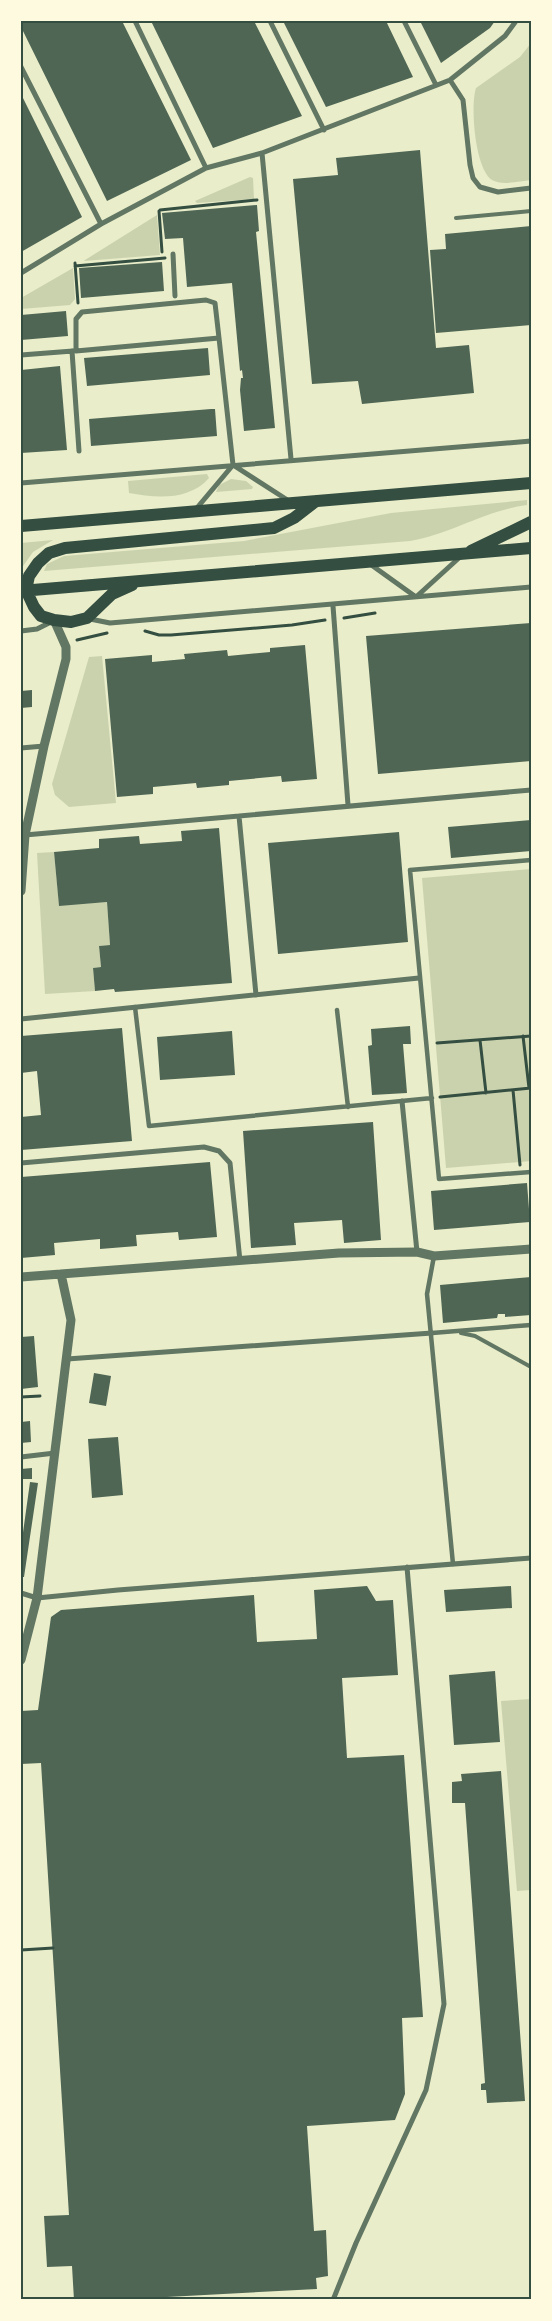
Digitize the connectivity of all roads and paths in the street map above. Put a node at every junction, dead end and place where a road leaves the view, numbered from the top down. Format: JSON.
{"nodes":[{"id":1,"x":135,"y":21,"type":"edge"},
{"id":2,"x":270,"y":21,"type":"edge"},
{"id":3,"x":404,"y":21,"type":"edge"},
{"id":4,"x":516,"y":21,"type":"edge"},
{"id":5,"x":21,"y":67,"type":"edge"},
{"id":6,"x":450,"y":80,"type":"junction"},
{"id":7,"x":436,"y":85,"type":"junction"},
{"id":8,"x":324,"y":130,"type":"junction"},
{"id":9,"x":262,"y":153,"type":"junction"},
{"id":10,"x":206,"y":168,"type":"junction"},
{"id":11,"x":531,"y":188,"type":"edge"},
{"id":12,"x":258,"y":200,"type":"dead end"},
{"id":13,"x":531,"y":211,"type":"edge"},
{"id":14,"x":456,"y":218,"type":"dead end"},
{"id":15,"x":101,"y":224,"type":"junction"},
{"id":16,"x":173,"y":256,"type":"joint"},
{"id":17,"x":162,"y":258,"type":"junction"},
{"id":18,"x":21,"y":274,"type":"edge"},
{"id":19,"x":175,"y":296,"type":"dead end"},
{"id":20,"x":78,"y":304,"type":"dead end"},
{"id":21,"x":219,"y":338,"type":"junction"},
{"id":22,"x":74,"y":351,"type":"junction"},
{"id":23,"x":21,"y":355,"type":"edge"},
{"id":24,"x":531,"y":441,"type":"edge"},
{"id":25,"x":79,"y":451,"type":"dead end"},
{"id":26,"x":292,"y":459,"type":"junction"},
{"id":27,"x":232,"y":465,"type":"junction"},
{"id":28,"x":21,"y":483,"type":"edge"},
{"id":29,"x":531,"y":483,"type":"edge"},
{"id":30,"x":316,"y":501,"type":"junction"},
{"id":31,"x":292,"y":503,"type":"junction"},
{"id":32,"x":194,"y":511,"type":"junction"},
{"id":33,"x":531,"y":522,"type":"edge"},
{"id":34,"x":21,"y":526,"type":"edge"},
{"id":35,"x":531,"y":548,"type":"edge"},
{"id":36,"x":464,"y":554,"type":"junction"},
{"id":37,"x":368,"y":562,"type":"junction"},
{"id":38,"x":139,"y":582,"type":"junction"},
{"id":39,"x":531,"y":588,"type":"edge"},
{"id":40,"x":24,"y":590,"type":"edge"},
{"id":41,"x":416,"y":598,"type":"junction"},
{"id":42,"x":333,"y":606,"type":"junction"},
{"id":43,"x":384,"y":611,"type":"dead end"},
{"id":44,"x":87,"y":618,"type":"junction"},
{"id":45,"x":334,"y":619,"type":"junction"},
{"id":46,"x":54,"y":620,"type":"junction"},
{"id":47,"x":136,"y":630,"type":"dead end"},
{"id":48,"x":21,"y":631,"type":"edge"},
{"id":49,"x":115,"y":632,"type":"dead end"},
{"id":50,"x":64,"y":642,"type":"junction"},
{"id":51,"x":44,"y":746,"type":"junction"},
{"id":52,"x":21,"y":748,"type":"edge"},
{"id":53,"x":531,"y":790,"type":"edge"},
{"id":54,"x":348,"y":805,"type":"junction"},
{"id":55,"x":239,"y":816,"type":"junction"},
{"id":56,"x":25,"y":835,"type":"junction"},
{"id":57,"x":531,"y":860,"type":"edge"},
{"id":58,"x":21,"y":891,"type":"edge"},
{"id":59,"x":419,"y":978,"type":"junction"},
{"id":60,"x":256,"y":995,"type":"junction"},
{"id":61,"x":135,"y":1007,"type":"junction"},
{"id":62,"x":337,"y":1010,"type":"dead end"},
{"id":63,"x":21,"y":1019,"type":"edge"},
{"id":64,"x":523,"y":1036,"type":"junction"},
{"id":65,"x":531,"y":1036,"type":"edge"},
{"id":66,"x":480,"y":1040,"type":"junction"},
{"id":67,"x":426,"y":1044,"type":"junction"},
{"id":68,"x":530,"y":1088,"type":"edge"},
{"id":69,"x":513,"y":1090,"type":"junction"},
{"id":70,"x":486,"y":1093,"type":"junction"},
{"id":71,"x":432,"y":1098,"type":"junction"},
{"id":72,"x":402,"y":1101,"type":"junction"},
{"id":73,"x":348,"y":1107,"type":"junction"},
{"id":74,"x":21,"y":1163,"type":"edge"},
{"id":75,"x":531,"y":1172,"type":"edge"},
{"id":76,"x":520,"y":1173,"type":"junction"},
{"id":77,"x":531,"y":1249,"type":"edge"},
{"id":78,"x":417,"y":1252,"type":"junction"},
{"id":79,"x":434,"y":1256,"type":"junction"},
{"id":80,"x":240,"y":1261,"type":"junction"},
{"id":81,"x":61,"y":1274,"type":"junction"},
{"id":82,"x":21,"y":1277,"type":"edge"},
{"id":83,"x":531,"y":1325,"type":"edge"},
{"id":84,"x":432,"y":1333,"type":"junction"},
{"id":85,"x":66,"y":1359,"type":"junction"},
{"id":86,"x":531,"y":1367,"type":"edge"},
{"id":87,"x":40,"y":1396,"type":"dead end"},
{"id":88,"x":21,"y":1398,"type":"edge"},
{"id":89,"x":56,"y":1453,"type":"junction"},
{"id":90,"x":21,"y":1457,"type":"edge"},
{"id":91,"x":531,"y":1558,"type":"edge"},
{"id":92,"x":453,"y":1564,"type":"junction"},
{"id":93,"x":407,"y":1567,"type":"junction"},
{"id":94,"x":21,"y":1593,"type":"edge"},
{"id":95,"x":37,"y":1598,"type":"junction"},
{"id":96,"x":21,"y":1660,"type":"edge"},
{"id":97,"x":53,"y":1948,"type":"dead end"},
{"id":98,"x":21,"y":1950,"type":"edge"},
{"id":99,"x":333,"y":2300,"type":"edge"}],
"edges":[{"from":1,"to":10,"type":"street"},
{"from":2,"to":8,"type":"street"},
{"from":3,"to":7,"type":"street"},
{"from":4,"to":6,"type":"street"},
{"from":5,"to":15,"type":"street"},
{"from":6,"to":7,"type":"street"},
{"from":6,"to":11,"type":"street"},
{"from":7,"to":8,"type":"street"},
{"from":8,"to":9,"type":"street"},
{"from":9,"to":10,"type":"street"},
{"from":9,"to":26,"type":"street"},
{"from":10,"to":15,"type":"street"},
{"from":12,"to":17,"type":"path"},
{"from":13,"to":14,"type":"lane"},
{"from":15,"to":18,"type":"street"},
{"from":16,"to":17,"type":"path"},
{"from":16,"to":19,"type":"street"},
{"from":17,"to":20,"type":"path"},
{"from":21,"to":22,"type":"street"},
{"from":21,"to":22,"type":"street"},
{"from":21,"to":27,"type":"street"},
{"from":22,"to":23,"type":"street"},
{"from":22,"to":25,"type":"street"},
{"from":24,"to":26,"type":"street"},
{"from":26,"to":27,"type":"street"},
{"from":27,"to":28,"type":"street"},
{"from":27,"to":31,"type":"street"},
{"from":27,"to":32,"type":"street"},
{"from":29,"to":30,"type":"main road"},
{"from":30,"to":31,"type":"main road"},
{"from":30,"to":40,"type":"main road"},
{"from":31,"to":32,"type":"main road"},
{"from":32,"to":34,"type":"main road"},
{"from":33,"to":36,"type":"main road"},
{"from":35,"to":36,"type":"main road"},
{"from":36,"to":37,"type":"main road"},
{"from":36,"to":41,"type":"street"},
{"from":37,"to":38,"type":"main road"},
{"from":37,"to":41,"type":"street"},
{"from":38,"to":40,"type":"main road"},
{"from":38,"to":44,"type":"main road"},
{"from":39,"to":41,"type":"street"},
{"from":40,"to":46,"type":"main road"},
{"from":41,"to":42,"type":"street"},
{"from":42,"to":44,"type":"street"},
{"from":42,"to":45,"type":"street"},
{"from":43,"to":45,"type":"path"},
{"from":44,"to":46,"type":"main road"},
{"from":45,"to":47,"type":"path"},
{"from":45,"to":54,"type":"street"},
{"from":46,"to":48,"type":"street"},
{"from":46,"to":50,"type":"street"},
{"from":49,"to":50,"type":"path"},
{"from":50,"to":51,"type":"street"},
{"from":51,"to":52,"type":"street"},
{"from":51,"to":56,"type":"street"},
{"from":53,"to":54,"type":"street"},
{"from":54,"to":55,"type":"street"},
{"from":55,"to":56,"type":"street"},
{"from":55,"to":60,"type":"street"},
{"from":56,"to":58,"type":"street"},
{"from":57,"to":59,"type":"street"},
{"from":59,"to":60,"type":"street"},
{"from":59,"to":67,"type":"street"},
{"from":60,"to":61,"type":"street"},
{"from":61,"to":63,"type":"street"},
{"from":61,"to":73,"type":"street"},
{"from":62,"to":73,"type":"street"},
{"from":64,"to":65,"type":"path"},
{"from":64,"to":66,"type":"path"},
{"from":64,"to":68,"type":"path"},
{"from":66,"to":67,"type":"path"},
{"from":66,"to":70,"type":"path"},
{"from":67,"to":71,"type":"street"},
{"from":68,"to":69,"type":"path"},
{"from":69,"to":70,"type":"path"},
{"from":69,"to":76,"type":"path"},
{"from":70,"to":71,"type":"path"},
{"from":71,"to":72,"type":"street"},
{"from":71,"to":76,"type":"street"},
{"from":72,"to":73,"type":"street"},
{"from":72,"to":78,"type":"street"},
{"from":74,"to":80,"type":"street"},
{"from":75,"to":76,"type":"street"},
{"from":77,"to":79,"type":"street"},
{"from":78,"to":79,"type":"street"},
{"from":78,"to":80,"type":"street"},
{"from":79,"to":84,"type":"street"},
{"from":80,"to":81,"type":"street"},
{"from":81,"to":82,"type":"street"},
{"from":81,"to":85,"type":"street"},
{"from":83,"to":84,"type":"street"},
{"from":84,"to":85,"type":"street"},
{"from":84,"to":86,"type":"lane"},
{"from":84,"to":92,"type":"street"},
{"from":85,"to":89,"type":"street"},
{"from":87,"to":88,"type":"path"},
{"from":89,"to":90,"type":"street"},
{"from":89,"to":95,"type":"street"},
{"from":91,"to":92,"type":"street"},
{"from":92,"to":93,"type":"street"},
{"from":93,"to":95,"type":"street"},
{"from":93,"to":99,"type":"street"},
{"from":94,"to":95,"type":"street"},
{"from":95,"to":96,"type":"street"},
{"from":97,"to":98,"type":"path"}]}
